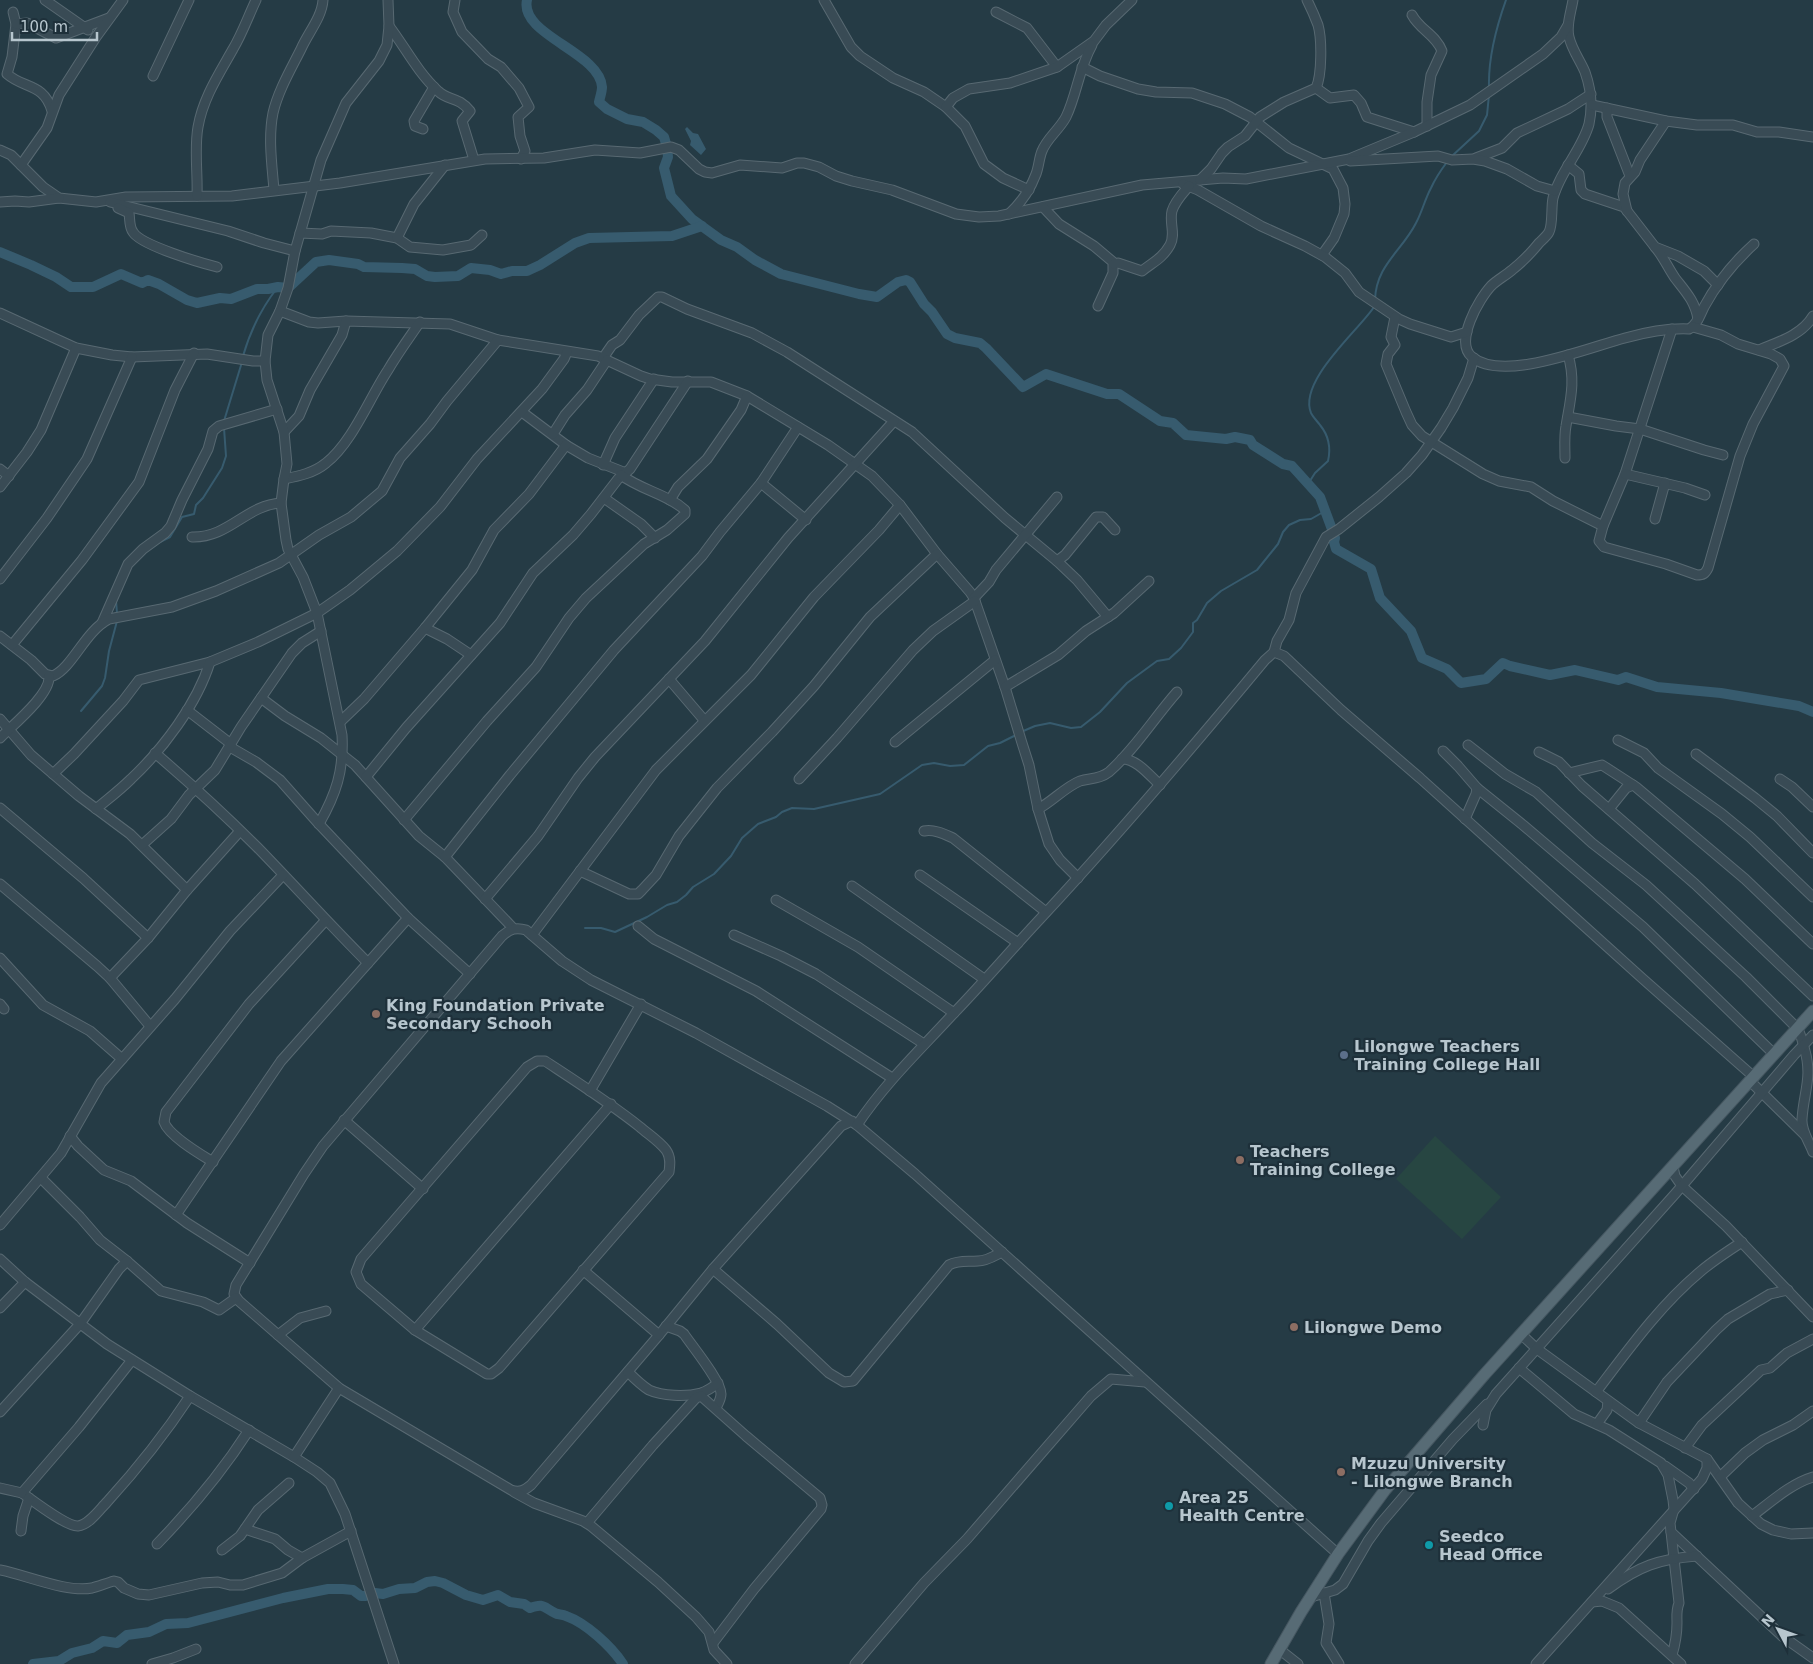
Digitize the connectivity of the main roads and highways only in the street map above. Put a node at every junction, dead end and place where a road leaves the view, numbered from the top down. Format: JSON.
{"nodes":[{"id":1,"x":1813,"y":1011,"type":"edge"},
{"id":2,"x":1271,"y":1664,"type":"edge"}],
"edges":[{"from":1,"to":2,"type":"main road"}]}
